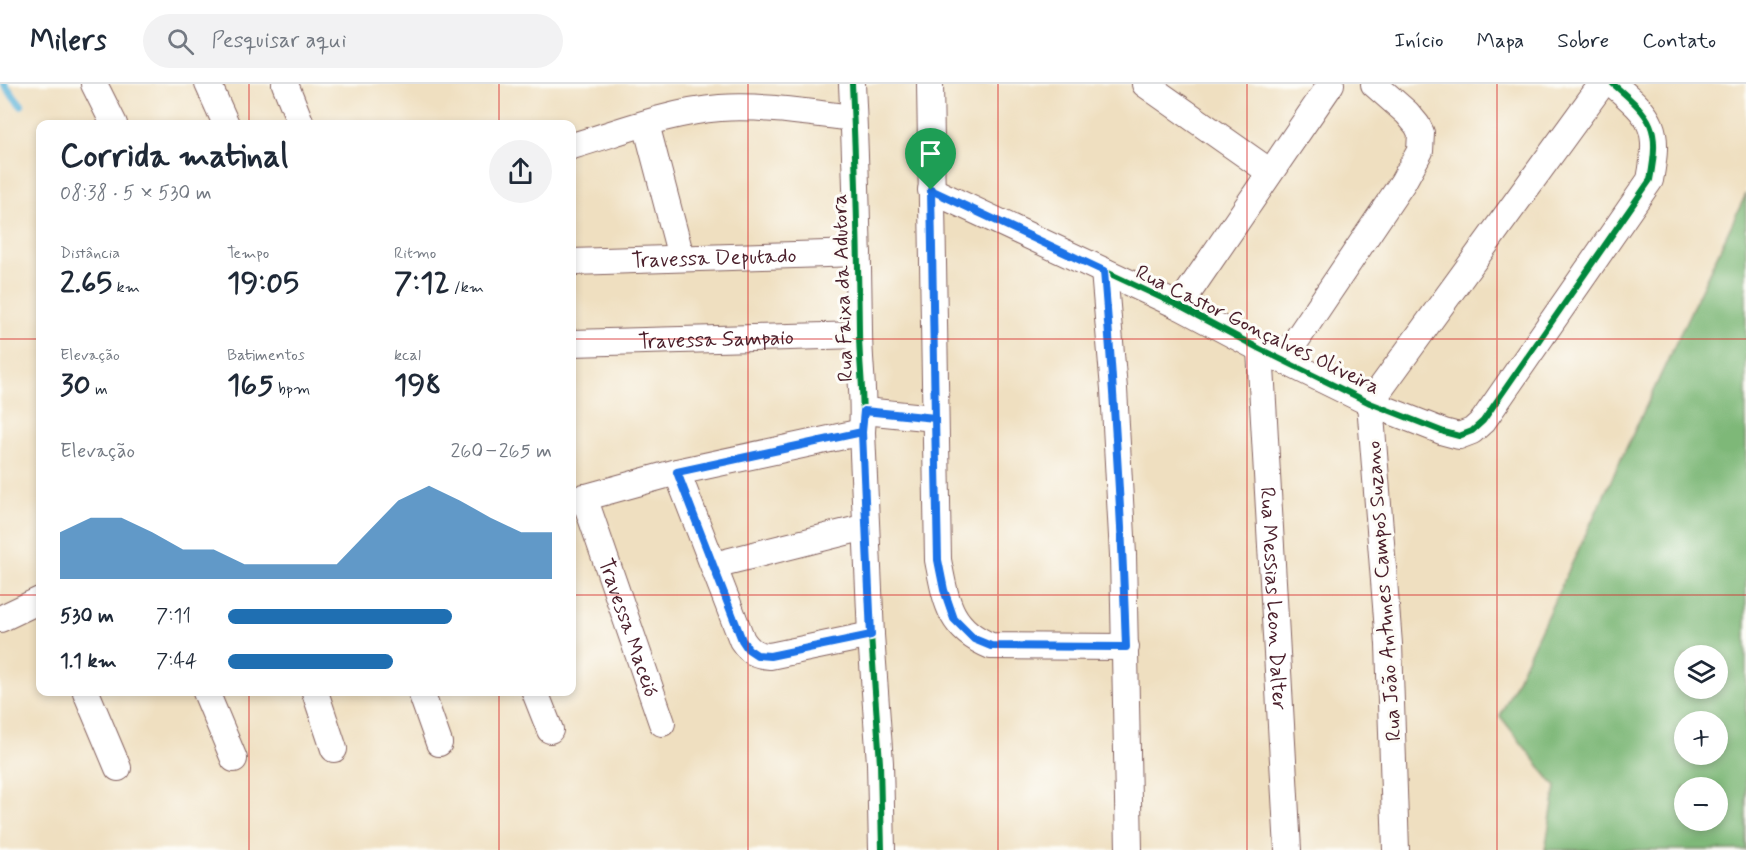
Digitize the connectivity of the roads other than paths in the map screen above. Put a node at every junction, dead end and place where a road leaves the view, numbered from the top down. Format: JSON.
{"nodes":[{"id":1,"x":94,"y":84,"type":"edge"},
{"id":2,"x":208,"y":84,"type":"edge"},
{"id":3,"x":285,"y":84,"type":"edge"},
{"id":4,"x":852,"y":84,"type":"edge"},
{"id":5,"x":930,"y":84,"type":"edge"},
{"id":6,"x":1145,"y":84,"type":"edge"},
{"id":7,"x":1331,"y":84,"type":"edge"},
{"id":8,"x":1374,"y":84,"type":"edge"},
{"id":9,"x":1602,"y":84,"type":"edge"},
{"id":10,"x":1613,"y":84,"type":"edge"},
{"id":11,"x":759,"y":96,"type":"edge"},
{"id":12,"x":854,"y":118,"type":"junction"},
{"id":13,"x":112,"y":120,"type":"edge"},
{"id":14,"x":224,"y":120,"type":"edge"},
{"id":15,"x":299,"y":120,"type":"edge"},
{"id":16,"x":646,"y":124,"type":"junction"},
{"id":17,"x":576,"y":145,"type":"edge"},
{"id":18,"x":1270,"y":172,"type":"junction"},
{"id":19,"x":931,"y":190,"type":"junction"},
{"id":20,"x":858,"y":253,"type":"junction"},
{"id":21,"x":681,"y":258,"type":"junction"},
{"id":22,"x":576,"y":262,"type":"edge"},
{"id":23,"x":1104,"y":271,"type":"junction"},
{"id":24,"x":1179,"y":306,"type":"junction"},
{"id":25,"x":859,"y":335,"type":"junction"},
{"id":26,"x":576,"y":343,"type":"edge"},
{"id":27,"x":1271,"y":354,"type":"junction"},
{"id":28,"x":1370,"y":403,"type":"junction"},
{"id":29,"x":935,"y":418,"type":"junction"},
{"id":30,"x":863,"y":422,"type":"junction"},
{"id":31,"x":677,"y":472,"type":"junction"},
{"id":32,"x":578,"y":499,"type":"edge"},
{"id":33,"x":866,"y":526,"type":"junction"},
{"id":34,"x":714,"y":565,"type":"junction"},
{"id":35,"x":36,"y":602,"type":"edge"},
{"id":36,"x":0,"y":619,"type":"edge"},
{"id":37,"x":871,"y":635,"type":"junction"},
{"id":38,"x":1126,"y":647,"type":"junction"},
{"id":39,"x":88,"y":696,"type":"edge"},
{"id":40,"x":208,"y":696,"type":"edge"},
{"id":41,"x":316,"y":696,"type":"edge"},
{"id":42,"x":422,"y":696,"type":"edge"},
{"id":43,"x":537,"y":696,"type":"edge"},
{"id":44,"x":662,"y":723,"type":"dead end"},
{"id":45,"x":550,"y":730,"type":"dead end"},
{"id":46,"x":439,"y":743,"type":"dead end"},
{"id":47,"x":334,"y":749,"type":"dead end"},
{"id":48,"x":234,"y":759,"type":"dead end"},
{"id":49,"x":118,"y":768,"type":"dead end"},
{"id":50,"x":882,"y":850,"type":"edge"},
{"id":51,"x":1129,"y":850,"type":"edge"},
{"id":52,"x":1288,"y":850,"type":"edge"},
{"id":53,"x":1396,"y":850,"type":"edge"}],
"edges":[{"from":1,"to":13,"type":"street"},
{"from":2,"to":14,"type":"street"},
{"from":3,"to":15,"type":"street"},
{"from":4,"to":12,"type":"street","name":"Rua Faixa da Adutora"},
{"from":5,"to":19,"type":"street"},
{"from":6,"to":18,"type":"street"},
{"from":7,"to":18,"type":"street"},
{"from":8,"to":27,"type":"street"},
{"from":9,"to":28,"type":"street"},
{"from":10,"to":28,"type":"street","name":"Rua Castor Gonçalves Oliveira"},
{"from":11,"to":12,"type":"street"},
{"from":11,"to":16,"type":"street"},
{"from":12,"to":20,"type":"street","name":"Rua Faixa da Adutora"},
{"from":16,"to":17,"type":"street"},
{"from":16,"to":21,"type":"street"},
{"from":18,"to":24,"type":"street"},
{"from":19,"to":23,"type":"street","name":"Rua Castor Gonçalves Oliveira"},
{"from":19,"to":29,"type":"street"},
{"from":20,"to":21,"type":"street","name":"Travessa Deputado"},
{"from":20,"to":25,"type":"street","name":"Rua Faixa da Adutora"},
{"from":21,"to":22,"type":"street","name":"Travessa Deputado"},
{"from":23,"to":24,"type":"street","name":"Rua Castor Gonçalves Oliveira"},
{"from":23,"to":38,"type":"street"},
{"from":24,"to":27,"type":"street","name":"Rua Castor Gonçalves Oliveira"},
{"from":25,"to":26,"type":"street","name":"Travessa Sampaio"},
{"from":25,"to":30,"type":"street","name":"Rua Faixa da Adutora"},
{"from":27,"to":28,"type":"street","name":"Rua Castor Gonçalves Oliveira"},
{"from":27,"to":52,"type":"street","name":"Rua Messias Leon Dalter"},
{"from":28,"to":53,"type":"street","name":"Rua João Antunes Campos Suzano"},
{"from":29,"to":30,"type":"street"},
{"from":29,"to":38,"type":"street"},
{"from":30,"to":31,"type":"street"},
{"from":30,"to":33,"type":"street","name":"Rua Faixa da Adutora"},
{"from":31,"to":32,"type":"street"},
{"from":31,"to":34,"type":"street"},
{"from":32,"to":44,"type":"street","name":"Travessa Maceió"},
{"from":33,"to":34,"type":"street"},
{"from":33,"to":37,"type":"street","name":"Rua Faixa da Adutora"},
{"from":34,"to":37,"type":"street"},
{"from":35,"to":36,"type":"street"},
{"from":37,"to":50,"type":"street","name":"Rua Faixa da Adutora"},
{"from":38,"to":51,"type":"street"},
{"from":39,"to":49,"type":"street"},
{"from":40,"to":48,"type":"street"},
{"from":41,"to":47,"type":"street"},
{"from":42,"to":46,"type":"street"},
{"from":43,"to":45,"type":"street"}]}
